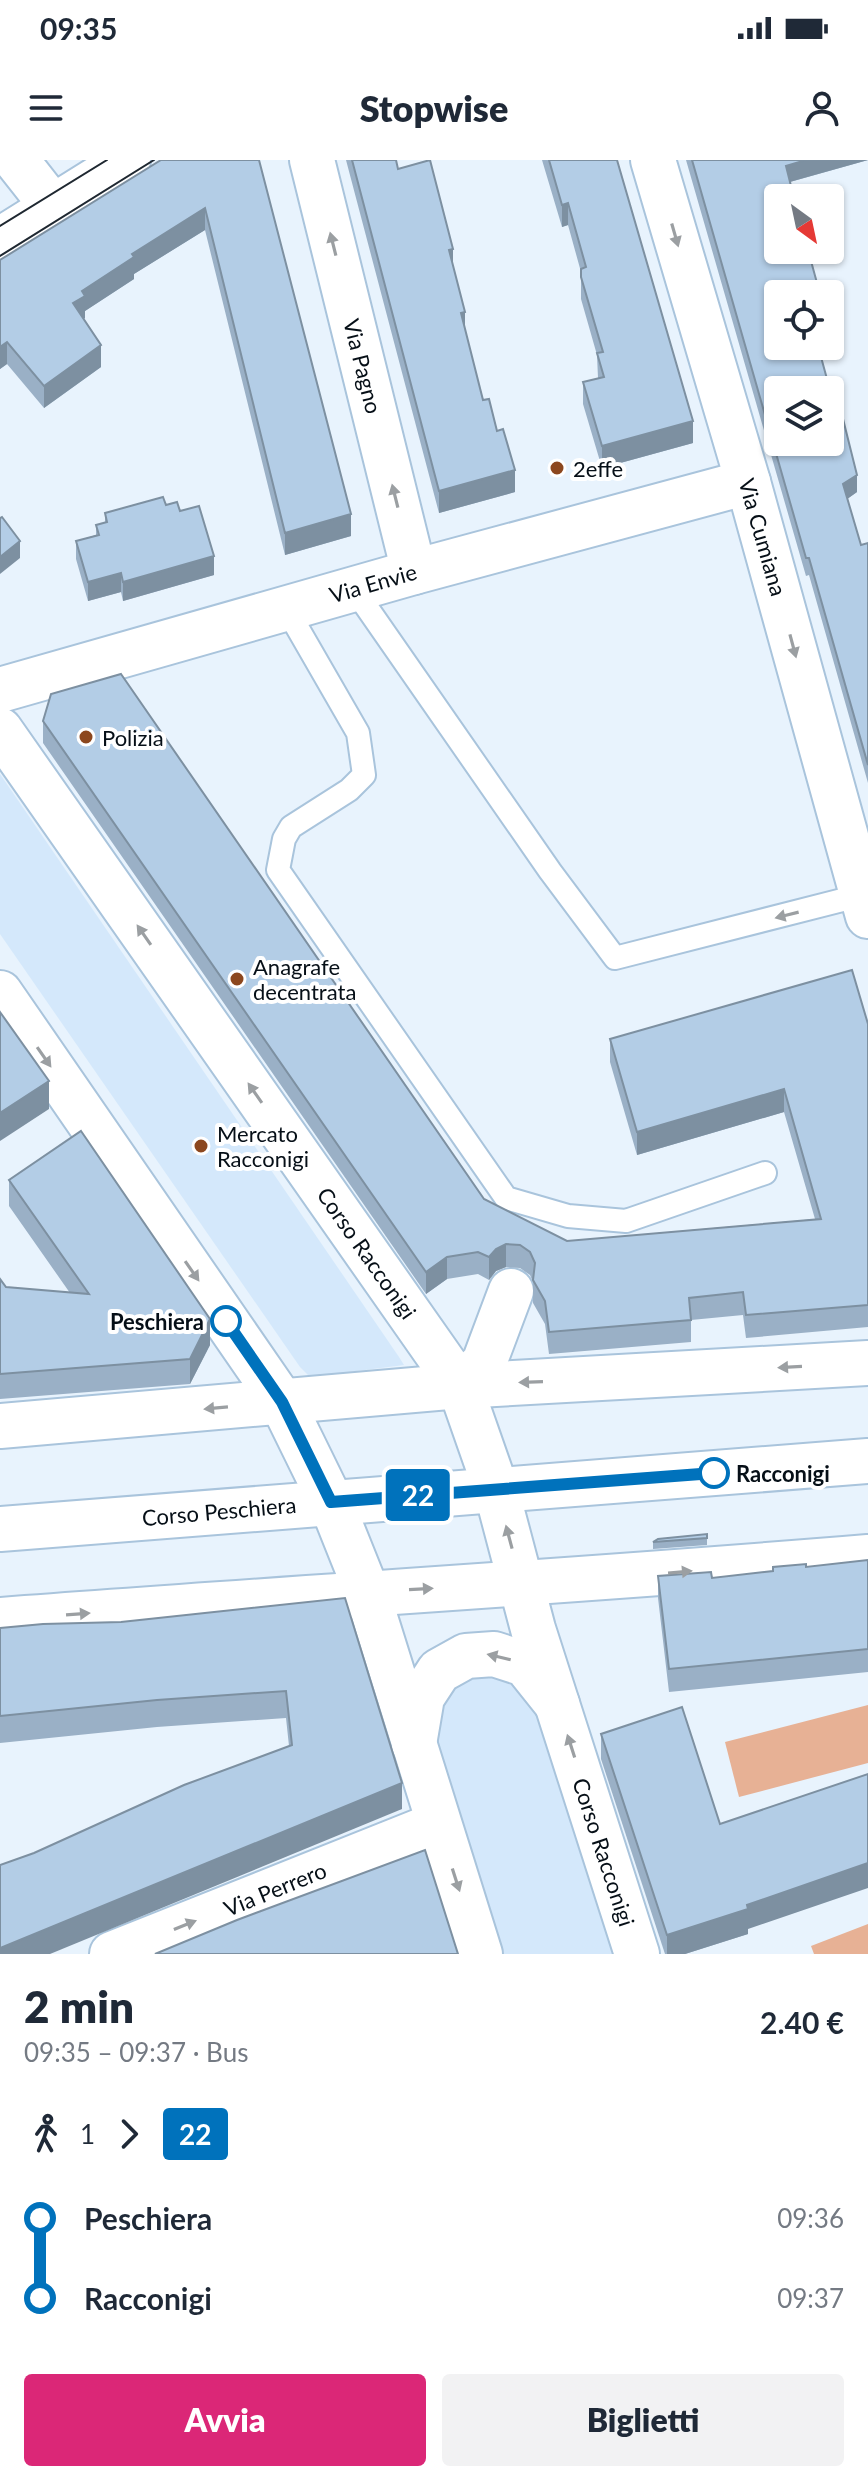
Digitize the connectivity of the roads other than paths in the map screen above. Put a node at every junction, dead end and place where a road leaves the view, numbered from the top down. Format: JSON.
{"nodes":[{"id":1,"x":16,"y":160,"type":"edge"},
{"id":2,"x":128,"y":160,"type":"edge"},
{"id":3,"x":312,"y":160,"type":"edge"},
{"id":4,"x":653,"y":160,"type":"edge"},
{"id":5,"x":53,"y":207,"type":"junction"},
{"id":6,"x":0,"y":240,"type":"edge"},
{"id":7,"x":748,"y":482,"type":"junction"},
{"id":8,"x":414,"y":572,"type":"junction"},
{"id":9,"x":354,"y":589,"type":"junction"},
{"id":10,"x":286,"y":608,"type":"junction"},
{"id":11,"x":0,"y":690,"type":"edge"},
{"id":12,"x":0,"y":730,"type":"edge"},
{"id":13,"x":865,"y":906,"type":"edge"},
{"id":14,"x":0,"y":993,"type":"edge"},
{"id":15,"x":765,"y":1173,"type":"dead end"},
{"id":16,"x":511,"y":1291,"type":"dead end"},
{"id":17,"x":868,"y":1363,"type":"edge"},
{"id":18,"x":460,"y":1386,"type":"junction"},
{"id":19,"x":282,"y":1402,"type":"junction"},
{"id":20,"x":0,"y":1426,"type":"edge"},
{"id":21,"x":868,"y":1461,"type":"edge"},
{"id":22,"x":496,"y":1489,"type":"junction"},
{"id":23,"x":331,"y":1502,"type":"junction"},
{"id":24,"x":0,"y":1529,"type":"edge"},
{"id":25,"x":868,"y":1557,"type":"edge"},
{"id":26,"x":522,"y":1584,"type":"junction"},
{"id":27,"x":367,"y":1592,"type":"junction"},
{"id":28,"x":0,"y":1620,"type":"edge"},
{"id":29,"x":557,"y":1704,"type":"junction"},
{"id":30,"x":414,"y":1744,"type":"junction"},
{"id":31,"x":438,"y":1824,"type":"junction"},
{"id":32,"x":112,"y":1954,"type":"edge"},
{"id":33,"x":480,"y":1954,"type":"edge"},
{"id":34,"x":637,"y":1954,"type":"edge"}],
"edges":[{"from":1,"to":5,"type":"street"},
{"from":2,"to":5,"type":"street"},
{"from":8,"to":3,"type":"street","name":"Via Pagno","one_way":true},
{"from":4,"to":7,"type":"street","name":"Via Cumiana","one_way":true},
{"from":5,"to":6,"type":"street"},
{"from":7,"to":8,"type":"street","name":"Via Envie"},
{"from":7,"to":13,"type":"street","name":"Via Cumiana","one_way":true},
{"from":8,"to":9,"type":"street","name":"Via Envie"},
{"from":9,"to":10,"type":"street","name":"Via Envie"},
{"from":13,"to":9,"type":"lane","one_way":true},
{"from":10,"to":11,"type":"street","name":"Via Envie"},
{"from":10,"to":15,"type":"lane"},
{"from":18,"to":12,"type":"street","name":"Corso Racconigi","one_way":true},
{"from":14,"to":19,"type":"street","name":"Corso Racconigi","one_way":true},
{"from":16,"to":18,"type":"street"},
{"from":17,"to":18,"type":"street","one_way":true},
{"from":18,"to":19,"type":"street"},
{"from":18,"to":22,"type":"street","name":"Corso Racconigi"},
{"from":19,"to":20,"type":"street","one_way":true},
{"from":19,"to":23,"type":"street","name":"Corso Racconigi"},
{"from":21,"to":22,"type":"street","name":"Corso Peschiera"},
{"from":22,"to":23,"type":"street","name":"Corso Peschiera"},
{"from":26,"to":22,"type":"street","name":"Corso Racconigi","one_way":true},
{"from":23,"to":24,"type":"street","name":"Corso Peschiera"},
{"from":23,"to":27,"type":"street","name":"Corso Racconigi"},
{"from":26,"to":25,"type":"street","one_way":true},
{"from":27,"to":26,"type":"street","one_way":true},
{"from":26,"to":29,"type":"street","name":"Corso Racconigi"},
{"from":28,"to":27,"type":"street","one_way":true},
{"from":27,"to":30,"type":"street","name":"Corso Racconigi"},
{"from":29,"to":30,"type":"street","name":"Corso Racconigi","one_way":true},
{"from":34,"to":29,"type":"street","name":"Corso Racconigi","one_way":true},
{"from":30,"to":31,"type":"street","name":"Corso Racconigi"},
{"from":32,"to":31,"type":"street","name":"Via Perrero","one_way":true},
{"from":31,"to":33,"type":"street","name":"Corso Racconigi","one_way":true}]}
